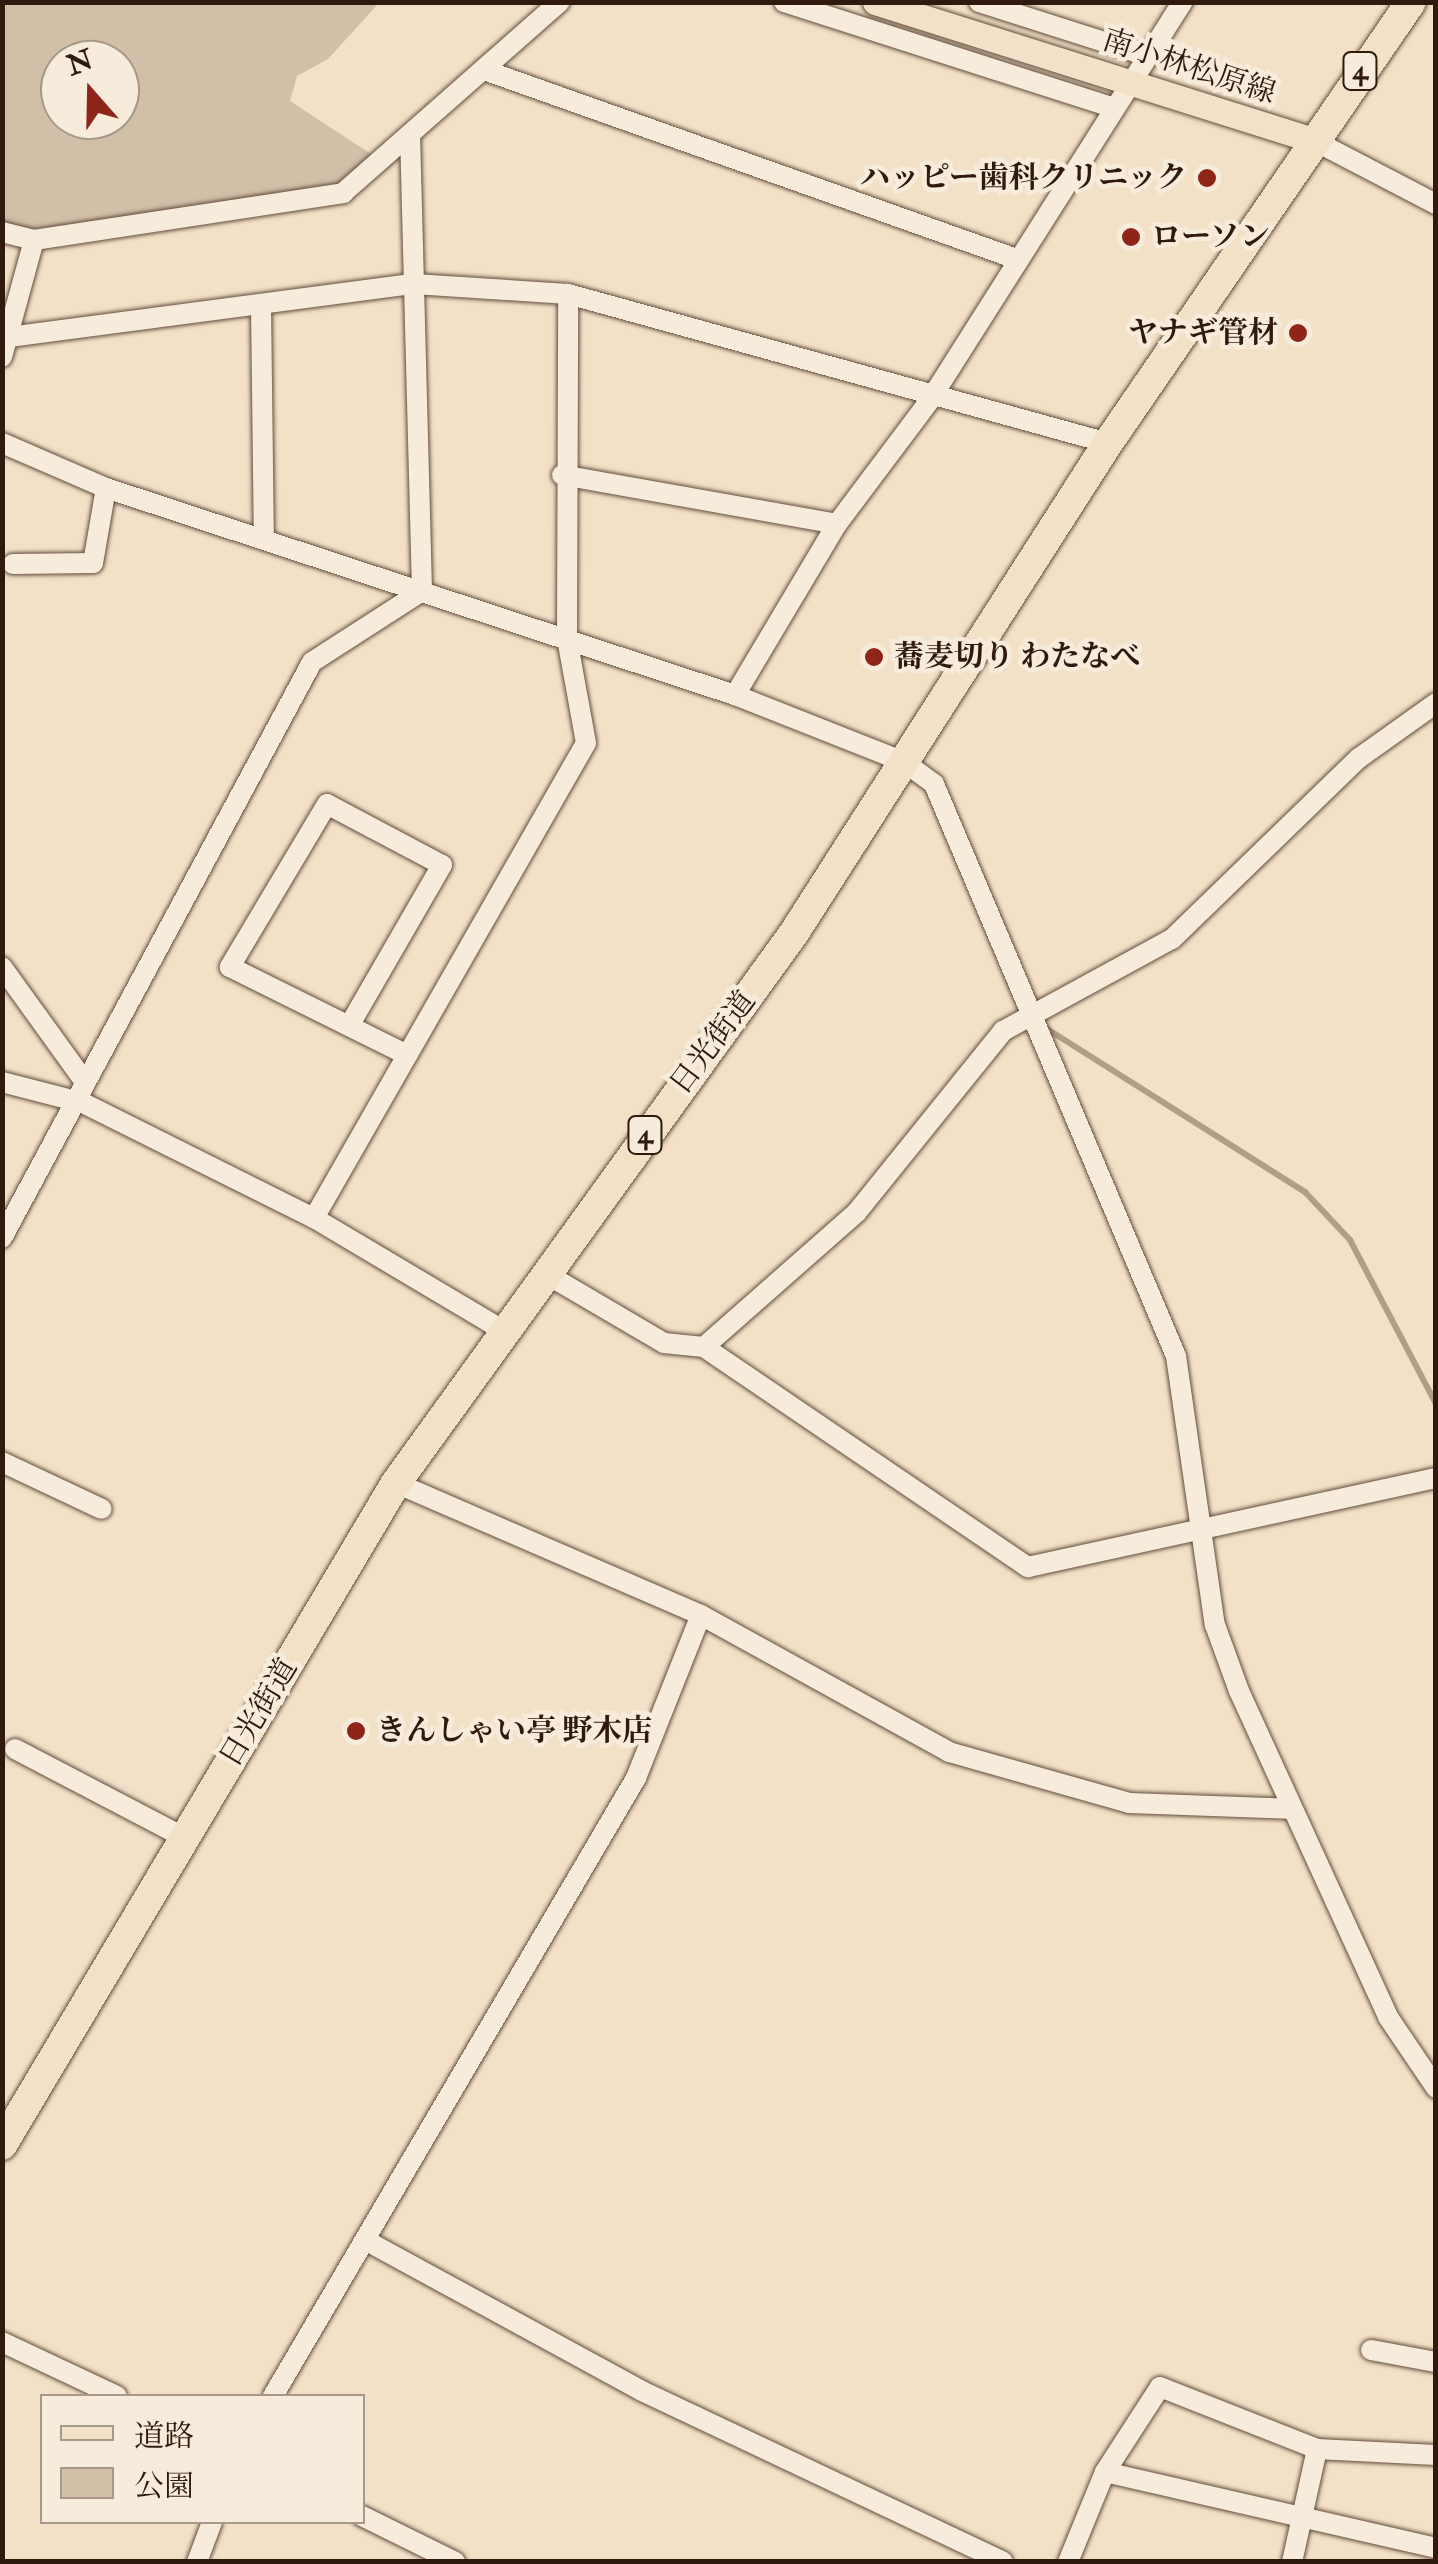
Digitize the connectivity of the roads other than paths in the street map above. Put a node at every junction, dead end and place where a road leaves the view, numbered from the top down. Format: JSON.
{"nodes":[{"id":1,"x":560,"y":2,"type":"edge"},
{"id":2,"x":784,"y":2,"type":"edge"},
{"id":3,"x":875,"y":2,"type":"edge"},
{"id":4,"x":979,"y":2,"type":"edge"},
{"id":5,"x":1183,"y":2,"type":"edge"},
{"id":6,"x":1410,"y":2,"type":"edge"},
{"id":7,"x":1142,"y":54,"type":"junction"},
{"id":8,"x":487,"y":71,"type":"junction"},
{"id":9,"x":1127,"y":82,"type":"junction"},
{"id":10,"x":1111,"y":107,"type":"junction"},
{"id":11,"x":410,"y":136,"type":"junction"},
{"id":12,"x":1312,"y":140,"type":"junction"},
{"id":13,"x":1436,"y":204,"type":"edge"},
{"id":14,"x":2,"y":232,"type":"edge"},
{"id":15,"x":34,"y":240,"type":"junction"},
{"id":16,"x":1014,"y":258,"type":"junction"},
{"id":17,"x":414,"y":284,"type":"junction"},
{"id":18,"x":568,"y":294,"type":"junction"},
{"id":19,"x":261,"y":304,"type":"junction"},
{"id":20,"x":6,"y":347,"type":"edge"},
{"id":21,"x":930,"y":400,"type":"junction"},
{"id":22,"x":1108,"y":442,"type":"junction"},
{"id":23,"x":2,"y":443,"type":"edge"},
{"id":24,"x":562,"y":475,"type":"junction"},
{"id":25,"x":106,"y":488,"type":"junction"},
{"id":26,"x":836,"y":524,"type":"junction"},
{"id":27,"x":264,"y":538,"type":"junction"},
{"id":28,"x":13,"y":564,"type":"dead end"},
{"id":29,"x":422,"y":591,"type":"junction"},
{"id":30,"x":567,"y":638,"type":"junction"},
{"id":31,"x":736,"y":695,"type":"junction"},
{"id":32,"x":1436,"y":704,"type":"edge"},
{"id":33,"x":904,"y":762,"type":"junction"},
{"id":34,"x":2,"y":967,"type":"edge"},
{"id":35,"x":1030,"y":1018,"type":"junction"},
{"id":36,"x":349,"y":1026,"type":"junction"},
{"id":37,"x":408,"y":1055,"type":"junction"},
{"id":38,"x":2,"y":1082,"type":"edge"},
{"id":39,"x":84,"y":1093,"type":"junction"},
{"id":40,"x":314,"y":1218,"type":"junction"},
{"id":41,"x":2,"y":1238,"type":"edge"},
{"id":42,"x":543,"y":1272,"type":"junction"},
{"id":43,"x":501,"y":1329,"type":"junction"},
{"id":44,"x":704,"y":1347,"type":"junction"},
{"id":45,"x":2,"y":1462,"type":"edge"},
{"id":46,"x":1436,"y":1478,"type":"edge"},
{"id":47,"x":396,"y":1482,"type":"junction"},
{"id":48,"x":102,"y":1508,"type":"dead end"},
{"id":49,"x":1201,"y":1527,"type":"junction"},
{"id":50,"x":700,"y":1615,"type":"junction"},
{"id":51,"x":15,"y":1749,"type":"dead end"},
{"id":52,"x":1289,"y":1809,"type":"junction"},
{"id":53,"x":185,"y":1838,"type":"junction"},
{"id":54,"x":1436,"y":2088,"type":"edge"},
{"id":55,"x":2,"y":2145,"type":"edge"},
{"id":56,"x":365,"y":2240,"type":"junction"},
{"id":57,"x":2,"y":2342,"type":"edge"},
{"id":58,"x":1371,"y":2350,"type":"dead end"},
{"id":59,"x":1436,"y":2362,"type":"edge"},
{"id":60,"x":113,"y":2394,"type":"edge"},
{"id":61,"x":274,"y":2394,"type":"edge"},
{"id":62,"x":1317,"y":2449,"type":"junction"},
{"id":63,"x":1436,"y":2455,"type":"edge"},
{"id":64,"x":1105,"y":2472,"type":"junction"},
{"id":65,"x":365,"y":2518,"type":"edge"},
{"id":66,"x":1301,"y":2523,"type":"junction"},
{"id":67,"x":211,"y":2524,"type":"edge"},
{"id":68,"x":1436,"y":2548,"type":"edge"},
{"id":69,"x":995,"y":2560,"type":"edge"},
{"id":70,"x":197,"y":2562,"type":"edge"},
{"id":71,"x":454,"y":2562,"type":"edge"},
{"id":72,"x":1068,"y":2562,"type":"edge"},
{"id":73,"x":1292,"y":2562,"type":"edge"}],
"edges":[{"from":1,"to":8,"type":"street"},
{"from":2,"to":10,"type":"street"},
{"from":3,"to":9,"type":"main road","name":"南小林松原線"},
{"from":4,"to":7,"type":"street"},
{"from":5,"to":7,"type":"street"},
{"from":6,"to":12,"type":"highway","name":"日光街道","number":"4"},
{"from":7,"to":9,"type":"street"},
{"from":8,"to":11,"type":"street"},
{"from":8,"to":16,"type":"street"},
{"from":9,"to":10,"type":"street"},
{"from":9,"to":12,"type":"main road","name":"南小林松原線"},
{"from":10,"to":16,"type":"street"},
{"from":11,"to":15,"type":"street"},
{"from":11,"to":17,"type":"street"},
{"from":12,"to":13,"type":"street"},
{"from":12,"to":22,"type":"highway","name":"日光街道","number":"4"},
{"from":14,"to":15,"type":"street"},
{"from":15,"to":20,"type":"street"},
{"from":16,"to":21,"type":"street"},
{"from":17,"to":18,"type":"street"},
{"from":17,"to":19,"type":"street"},
{"from":17,"to":29,"type":"street"},
{"from":18,"to":21,"type":"street"},
{"from":18,"to":24,"type":"street"},
{"from":19,"to":20,"type":"street"},
{"from":19,"to":27,"type":"street"},
{"from":21,"to":22,"type":"street"},
{"from":21,"to":26,"type":"street"},
{"from":22,"to":33,"type":"highway","name":"日光街道","number":"4"},
{"from":23,"to":25,"type":"street"},
{"from":24,"to":26,"type":"street"},
{"from":24,"to":30,"type":"street"},
{"from":25,"to":27,"type":"street"},
{"from":25,"to":28,"type":"street"},
{"from":26,"to":31,"type":"street"},
{"from":27,"to":29,"type":"street"},
{"from":29,"to":30,"type":"street"},
{"from":29,"to":39,"type":"street"},
{"from":30,"to":31,"type":"street"},
{"from":30,"to":37,"type":"street"},
{"from":31,"to":33,"type":"street"},
{"from":32,"to":35,"type":"street"},
{"from":33,"to":35,"type":"street"},
{"from":33,"to":42,"type":"highway","name":"日光街道","number":"4"},
{"from":34,"to":39,"type":"street"},
{"from":35,"to":44,"type":"street"},
{"from":35,"to":49,"type":"street"},
{"from":36,"to":36,"type":"street"},
{"from":36,"to":37,"type":"street"},
{"from":37,"to":40,"type":"street"},
{"from":38,"to":39,"type":"street"},
{"from":39,"to":40,"type":"street"},
{"from":39,"to":41,"type":"street"},
{"from":40,"to":43,"type":"street"},
{"from":42,"to":43,"type":"highway","name":"日光街道","number":"4"},
{"from":42,"to":44,"type":"street"},
{"from":43,"to":47,"type":"highway","name":"日光街道","number":"4"},
{"from":44,"to":49,"type":"street"},
{"from":45,"to":48,"type":"street"},
{"from":46,"to":49,"type":"street"},
{"from":47,"to":50,"type":"street"},
{"from":47,"to":53,"type":"highway","name":"日光街道","number":"4"},
{"from":49,"to":52,"type":"street"},
{"from":50,"to":52,"type":"street"},
{"from":50,"to":56,"type":"street"},
{"from":51,"to":53,"type":"street"},
{"from":52,"to":54,"type":"street"},
{"from":53,"to":55,"type":"highway","name":"日光街道","number":"4"},
{"from":56,"to":61,"type":"street"},
{"from":56,"to":69,"type":"street"},
{"from":57,"to":60,"type":"street"},
{"from":58,"to":59,"type":"street"},
{"from":62,"to":63,"type":"street"},
{"from":62,"to":64,"type":"street"},
{"from":62,"to":66,"type":"street"},
{"from":64,"to":66,"type":"street"},
{"from":64,"to":72,"type":"street"},
{"from":65,"to":71,"type":"street"},
{"from":66,"to":68,"type":"street"},
{"from":66,"to":73,"type":"street"},
{"from":67,"to":70,"type":"street"}]}
